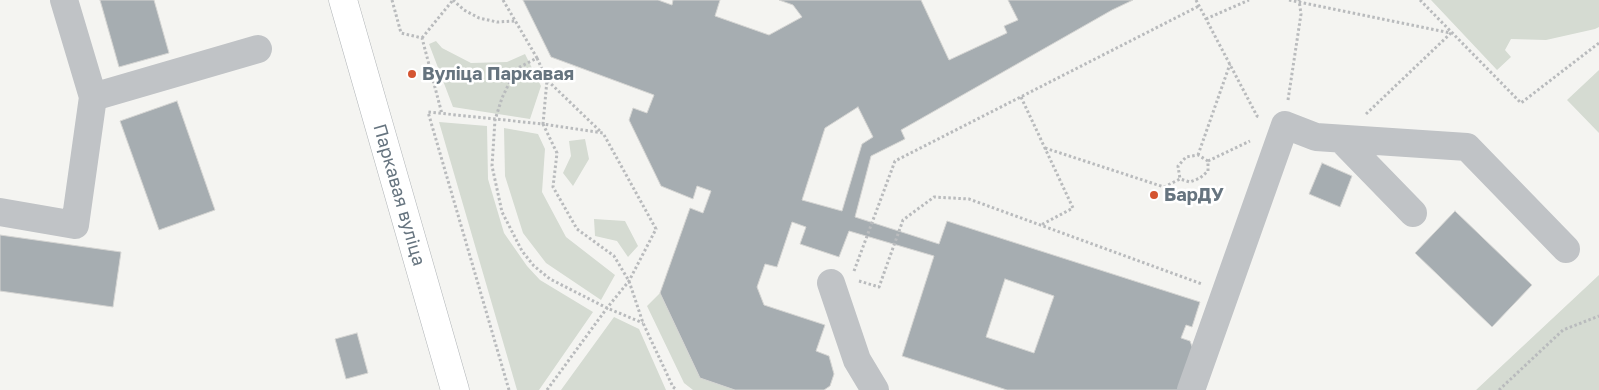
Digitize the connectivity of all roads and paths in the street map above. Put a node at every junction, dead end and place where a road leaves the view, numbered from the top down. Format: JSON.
{"nodes":[{"id":1,"x":64,"y":0,"type":"edge"},
{"id":2,"x":343,"y":0,"type":"edge"},
{"id":3,"x":392,"y":0,"type":"edge"},
{"id":4,"x":453,"y":0,"type":"edge"},
{"id":5,"x":503,"y":0,"type":"edge"},
{"id":6,"x":1196,"y":0,"type":"edge"},
{"id":7,"x":1249,"y":0,"type":"edge"},
{"id":8,"x":1289,"y":0,"type":"edge"},
{"id":9,"x":1420,"y":0,"type":"edge"},
{"id":10,"x":1300,"y":1,"type":"edge"},
{"id":11,"x":1199,"y":6,"type":"junction"},
{"id":12,"x":1206,"y":19,"type":"junction"},
{"id":13,"x":516,"y":21,"type":"junction"},
{"id":14,"x":1451,"y":33,"type":"junction"},
{"id":15,"x":422,"y":38,"type":"junction"},
{"id":16,"x":1599,"y":43,"type":"edge"},
{"id":17,"x":258,"y":49,"type":"dead end"},
{"id":18,"x":537,"y":58,"type":"junction"},
{"id":19,"x":1230,"y":64,"type":"junction"},
{"id":20,"x":547,"y":80,"type":"junction"},
{"id":21,"x":93,"y":96,"type":"junction"},
{"id":22,"x":1021,"y":96,"type":"junction"},
{"id":23,"x":442,"y":114,"type":"junction"},
{"id":24,"x":495,"y":120,"type":"junction"},
{"id":25,"x":543,"y":124,"type":"junction"},
{"id":26,"x":1284,"y":125,"type":"junction"},
{"id":27,"x":603,"y":133,"type":"junction"},
{"id":28,"x":1341,"y":139,"type":"junction"},
{"id":29,"x":1045,"y":148,"type":"junction"},
{"id":30,"x":1198,"y":155,"type":"junction"},
{"id":31,"x":1208,"y":161,"type":"junction"},
{"id":32,"x":1180,"y":178,"type":"junction"},
{"id":33,"x":0,"y":212,"type":"edge"},
{"id":34,"x":1413,"y":213,"type":"dead end"},
{"id":35,"x":1040,"y":225,"type":"junction"},
{"id":36,"x":1566,"y":249,"type":"dead end"},
{"id":37,"x":629,"y":281,"type":"junction"},
{"id":38,"x":831,"y":283,"type":"dead end"},
{"id":39,"x":1226,"y":292,"type":"junction"},
{"id":40,"x":607,"y":308,"type":"junction"},
{"id":41,"x":1599,"y":316,"type":"edge"},
{"id":42,"x":643,"y":323,"type":"junction"},
{"id":43,"x":455,"y":390,"type":"edge"},
{"id":44,"x":509,"y":390,"type":"edge"},
{"id":45,"x":547,"y":390,"type":"edge"},
{"id":46,"x":677,"y":390,"type":"edge"},
{"id":47,"x":875,"y":390,"type":"edge"},
{"id":48,"x":1191,"y":390,"type":"edge"},
{"id":49,"x":1499,"y":390,"type":"edge"}],
"edges":[{"from":1,"to":21,"type":"lane"},
{"from":2,"to":43,"type":"main road","name":"Паркавая вуліца"},
{"from":3,"to":15,"type":"path"},
{"from":4,"to":13,"type":"path"},
{"from":4,"to":15,"type":"path"},
{"from":5,"to":13,"type":"path"},
{"from":6,"to":11,"type":"path"},
{"from":7,"to":12,"type":"path"},
{"from":8,"to":10,"type":"path"},
{"from":9,"to":14,"type":"path"},
{"from":10,"to":14,"type":"path"},
{"from":10,"to":26,"type":"path"},
{"from":11,"to":12,"type":"path"},
{"from":11,"to":22,"type":"path"},
{"from":12,"to":19,"type":"path"},
{"from":13,"to":18,"type":"path"},
{"from":14,"to":16,"type":"path"},
{"from":14,"to":28,"type":"path"},
{"from":15,"to":23,"type":"path"},
{"from":17,"to":21,"type":"lane"},
{"from":18,"to":20,"type":"path"},
{"from":18,"to":24,"type":"path"},
{"from":19,"to":26,"type":"path"},
{"from":19,"to":30,"type":"path"},
{"from":20,"to":25,"type":"path"},
{"from":20,"to":27,"type":"path"},
{"from":21,"to":33,"type":"lane"},
{"from":22,"to":29,"type":"path"},
{"from":22,"to":35,"type":"path"},
{"from":23,"to":24,"type":"path"},
{"from":23,"to":44,"type":"path"},
{"from":24,"to":25,"type":"path"},
{"from":24,"to":40,"type":"path"},
{"from":25,"to":27,"type":"path"},
{"from":25,"to":37,"type":"path"},
{"from":26,"to":28,"type":"lane"},
{"from":26,"to":31,"type":"path"},
{"from":26,"to":39,"type":"lane"},
{"from":27,"to":37,"type":"path"},
{"from":28,"to":34,"type":"lane"},
{"from":28,"to":36,"type":"lane"},
{"from":29,"to":32,"type":"path"},
{"from":29,"to":35,"type":"path"},
{"from":30,"to":31,"type":"path"},
{"from":30,"to":32,"type":"path"},
{"from":31,"to":32,"type":"path"},
{"from":35,"to":39,"type":"path"},
{"from":37,"to":40,"type":"path"},
{"from":37,"to":42,"type":"path"},
{"from":38,"to":47,"type":"lane"},
{"from":39,"to":48,"type":"lane"},
{"from":40,"to":42,"type":"path"},
{"from":40,"to":45,"type":"path"},
{"from":41,"to":49,"type":"path"},
{"from":42,"to":46,"type":"path"}]}
